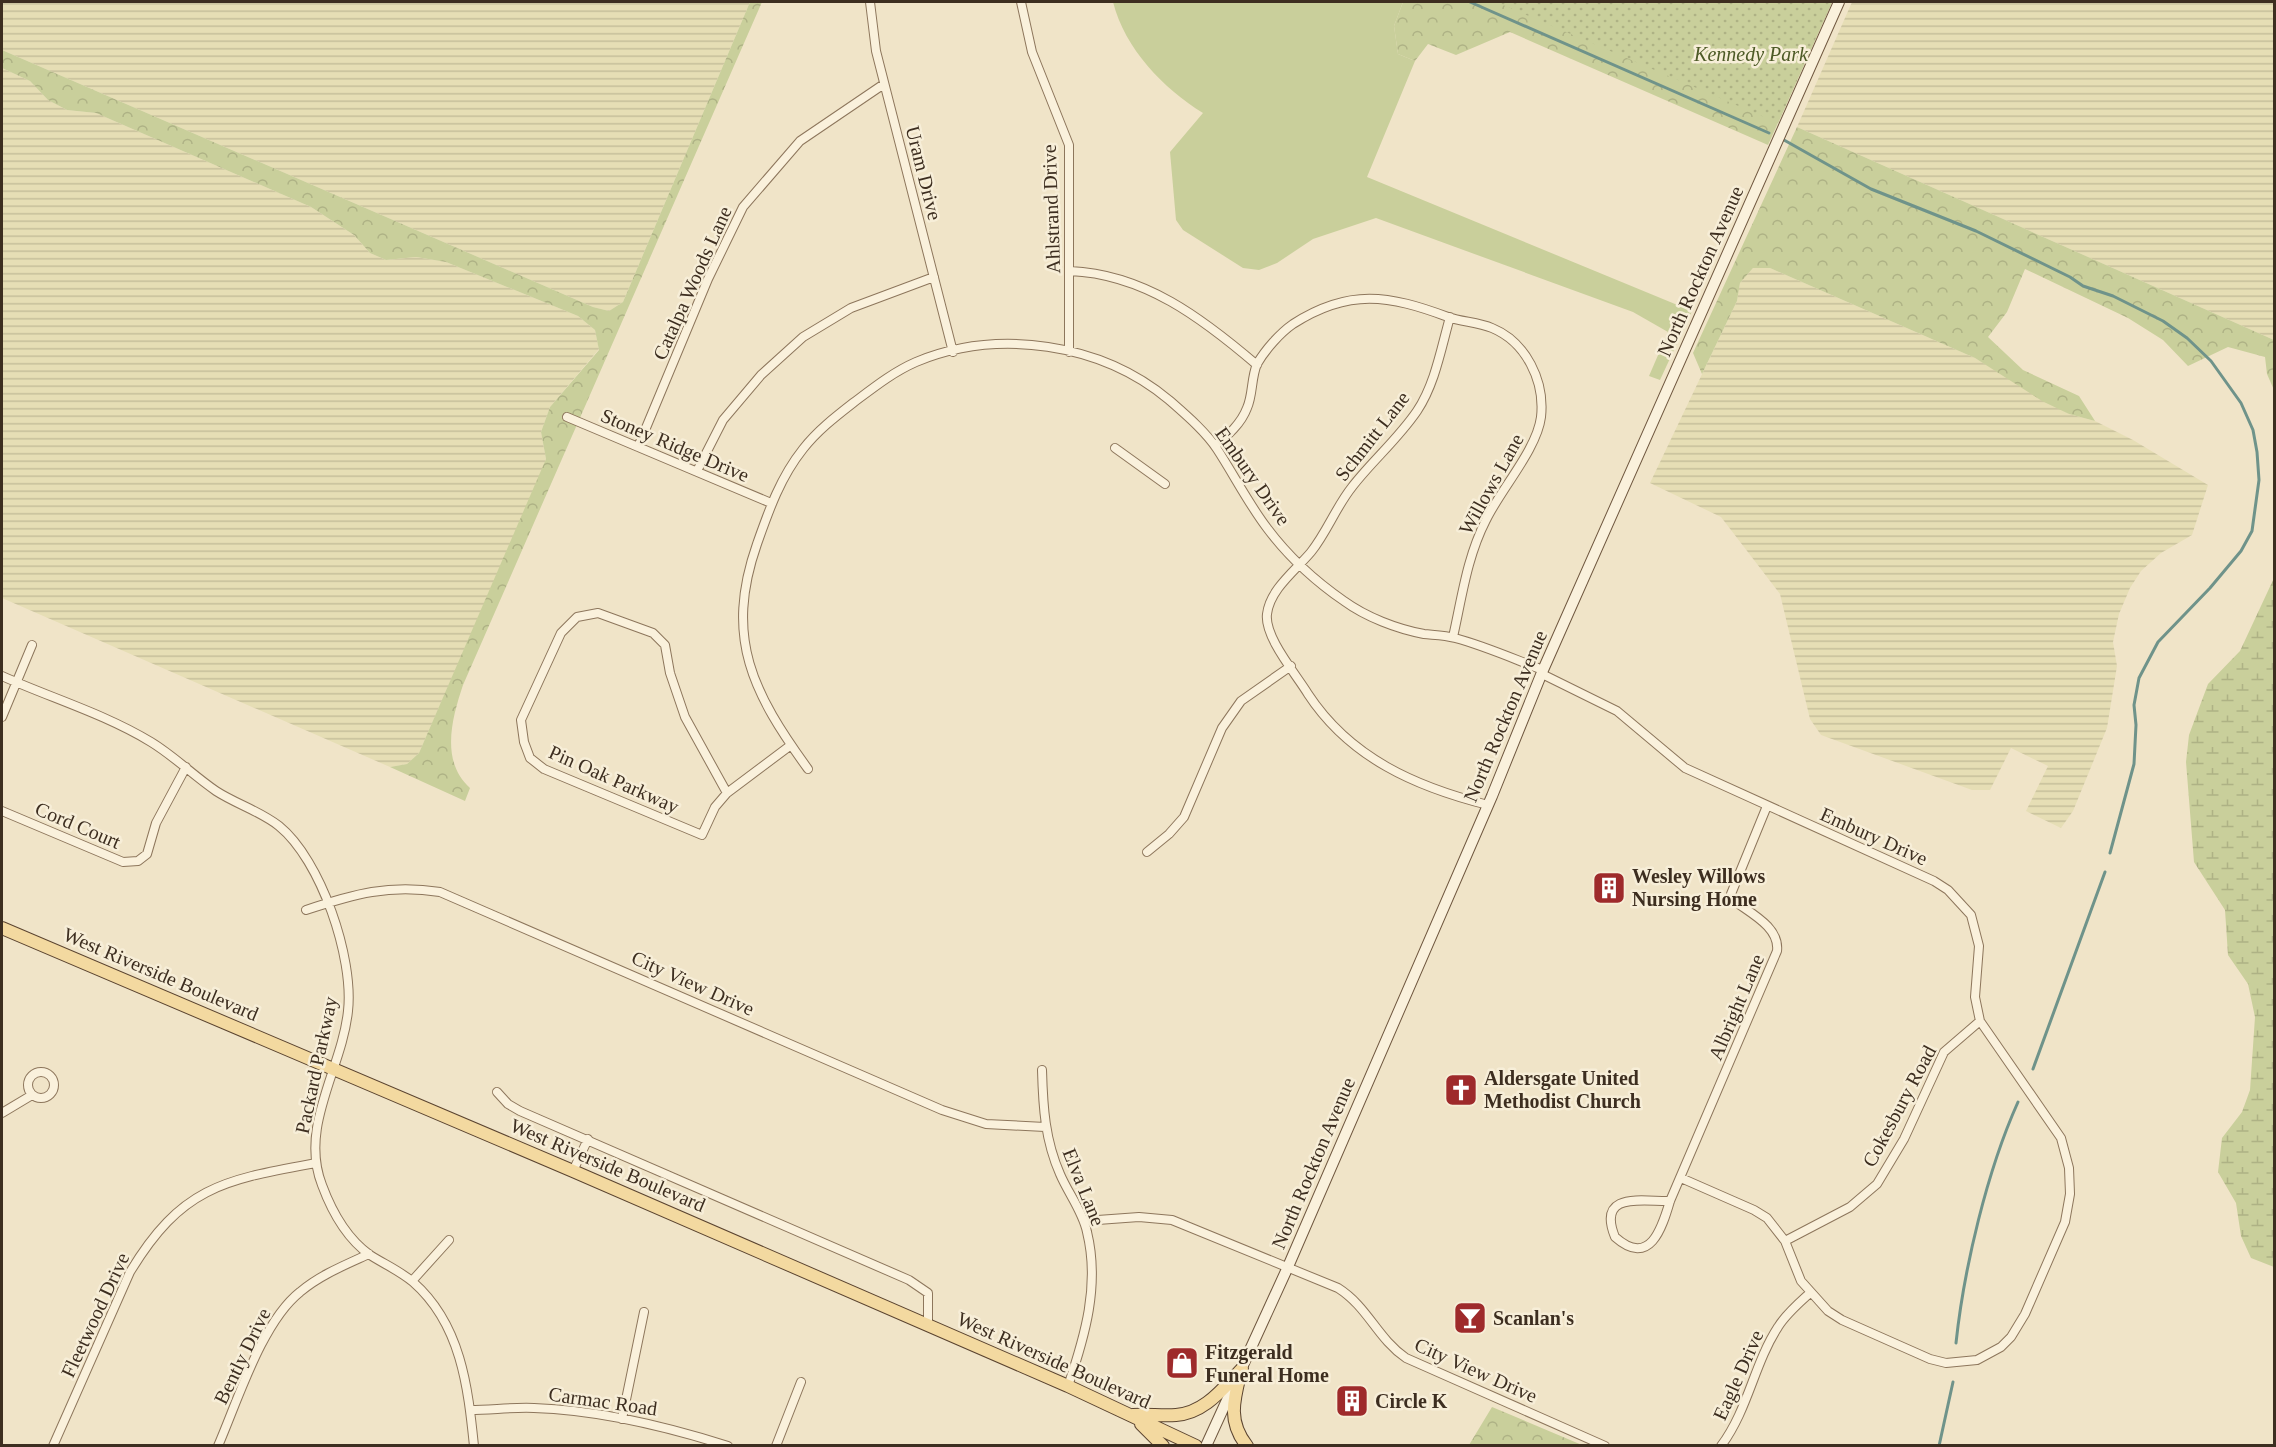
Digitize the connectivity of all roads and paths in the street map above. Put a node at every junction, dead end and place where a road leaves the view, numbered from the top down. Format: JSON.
{"nodes":[{"id":1,"x":870,"y":2,"type":"edge"},
{"id":2,"x":1021,"y":2,"type":"edge"},
{"id":3,"x":1839,"y":2,"type":"edge"},
{"id":4,"x":884,"y":84,"type":"junction"},
{"id":5,"x":1070,"y":271,"type":"junction"},
{"id":6,"x":934,"y":277,"type":"junction"},
{"id":7,"x":1450,"y":317,"type":"junction"},
{"id":8,"x":953,"y":352,"type":"junction"},
{"id":9,"x":1069,"y":352,"type":"junction"},
{"id":10,"x":1257,"y":365,"type":"junction"},
{"id":11,"x":567,"y":417,"type":"dead end"},
{"id":12,"x":1215,"y":446,"type":"junction"},
{"id":13,"x":638,"y":447,"type":"junction"},
{"id":14,"x":1115,"y":448,"type":"dead end"},
{"id":15,"x":697,"y":471,"type":"junction"},
{"id":16,"x":1165,"y":484,"type":"dead end"},
{"id":17,"x":771,"y":503,"type":"junction"},
{"id":18,"x":1298,"y":565,"type":"junction"},
{"id":19,"x":1453,"y":637,"type":"junction"},
{"id":20,"x":32,"y":645,"type":"dead end"},
{"id":21,"x":1291,"y":666,"type":"junction"},
{"id":22,"x":1542,"y":672,"type":"junction"},
{"id":23,"x":2,"y":676,"type":"edge"},
{"id":24,"x":16,"y":683,"type":"junction"},
{"id":25,"x":2,"y":717,"type":"edge"},
{"id":26,"x":791,"y":745,"type":"junction"},
{"id":27,"x":186,"y":767,"type":"junction"},
{"id":28,"x":808,"y":769,"type":"dead end"},
{"id":29,"x":727,"y":793,"type":"junction"},
{"id":30,"x":1488,"y":805,"type":"junction"},
{"id":31,"x":1767,"y":806,"type":"junction"},
{"id":32,"x":2,"y":811,"type":"edge"},
{"id":33,"x":1147,"y":852,"type":"dead end"},
{"id":34,"x":327,"y":903,"type":"junction"},
{"id":35,"x":306,"y":910,"type":"dead end"},
{"id":36,"x":2,"y":928,"type":"edge"},
{"id":37,"x":1980,"y":1021,"type":"junction"},
{"id":38,"x":334,"y":1068,"type":"junction"},
{"id":39,"x":1042,"y":1070,"type":"dead end"},
{"id":40,"x":497,"y":1092,"type":"dead end"},
{"id":41,"x":32,"y":1095,"type":"dead end"},
{"id":42,"x":2,"y":1113,"type":"edge"},
{"id":43,"x":1045,"y":1127,"type":"junction"},
{"id":44,"x":588,"y":1139,"type":"junction"},
{"id":45,"x":316,"y":1162,"type":"junction"},
{"id":46,"x":573,"y":1171,"type":"junction"},
{"id":47,"x":1681,"y":1178,"type":"junction"},
{"id":48,"x":1670,"y":1201,"type":"junction"},
{"id":49,"x":1084,"y":1221,"type":"junction"},
{"id":50,"x":449,"y":1239,"type":"dead end"},
{"id":51,"x":1785,"y":1241,"type":"junction"},
{"id":52,"x":369,"y":1254,"type":"junction"},
{"id":53,"x":1287,"y":1269,"type":"junction"},
{"id":54,"x":412,"y":1281,"type":"junction"},
{"id":55,"x":1810,"y":1293,"type":"junction"},
{"id":56,"x":644,"y":1312,"type":"dead end"},
{"id":57,"x":928,"y":1325,"type":"junction"},
{"id":58,"x":1242,"y":1369,"type":"junction"},
{"id":59,"x":801,"y":1382,"type":"dead end"},
{"id":60,"x":1068,"y":1386,"type":"junction"},
{"id":61,"x":470,"y":1410,"type":"junction"},
{"id":62,"x":1131,"y":1415,"type":"junction"},
{"id":63,"x":622,"y":1419,"type":"junction"},
{"id":64,"x":53,"y":1446,"type":"edge"},
{"id":65,"x":218,"y":1446,"type":"edge"},
{"id":66,"x":474,"y":1446,"type":"edge"},
{"id":67,"x":728,"y":1446,"type":"edge"},
{"id":68,"x":776,"y":1446,"type":"edge"},
{"id":69,"x":1163,"y":1446,"type":"edge"},
{"id":70,"x":1196,"y":1446,"type":"edge"},
{"id":71,"x":1206,"y":1446,"type":"edge"},
{"id":72,"x":1247,"y":1446,"type":"edge"},
{"id":73,"x":1605,"y":1446,"type":"edge"},
{"id":74,"x":1722,"y":1446,"type":"edge"}],
"edges":[{"from":1,"to":4,"type":"street","name":"Uram Drive"},
{"from":2,"to":5,"type":"street","name":"Ahlstrand Drive"},
{"from":3,"to":22,"type":"street","name":"North Rockton Avenue"},
{"from":4,"to":6,"type":"street","name":"Uram Drive"},
{"from":4,"to":13,"type":"street","name":"Catalpa Woods Lane"},
{"from":5,"to":9,"type":"street","name":"Ahlstrand Drive"},
{"from":5,"to":10,"type":"street"},
{"from":6,"to":8,"type":"street","name":"Uram Drive"},
{"from":6,"to":15,"type":"street"},
{"from":7,"to":10,"type":"street","name":"Willows Lane"},
{"from":7,"to":18,"type":"street","name":"Schmitt Lane"},
{"from":7,"to":19,"type":"street","name":"Willows Lane"},
{"from":8,"to":9,"type":"street","name":"Embury Drive"},
{"from":8,"to":17,"type":"street","name":"Embury Drive"},
{"from":9,"to":12,"type":"street","name":"Embury Drive"},
{"from":10,"to":12,"type":"street","name":"Willows Lane"},
{"from":11,"to":13,"type":"street","name":"Stoney Ridge Drive"},
{"from":12,"to":18,"type":"street","name":"Embury Drive"},
{"from":13,"to":15,"type":"street","name":"Stoney Ridge Drive"},
{"from":14,"to":16,"type":"street"},
{"from":15,"to":17,"type":"street","name":"Stoney Ridge Drive"},
{"from":17,"to":26,"type":"street","name":"Embury Drive"},
{"from":18,"to":19,"type":"street","name":"Embury Drive"},
{"from":18,"to":21,"type":"street","name":"Schmitt Lane"},
{"from":19,"to":22,"type":"street","name":"Embury Drive"},
{"from":20,"to":24,"type":"street"},
{"from":21,"to":30,"type":"street","name":"Schmitt Lane"},
{"from":21,"to":33,"type":"street"},
{"from":22,"to":30,"type":"street","name":"North Rockton Avenue"},
{"from":22,"to":31,"type":"street","name":"Embury Drive"},
{"from":23,"to":24,"type":"street","name":"Packard Parkway"},
{"from":24,"to":25,"type":"street"},
{"from":24,"to":27,"type":"street","name":"Packard Parkway"},
{"from":26,"to":28,"type":"street","name":"Embury Drive"},
{"from":26,"to":29,"type":"street"},
{"from":27,"to":32,"type":"street","name":"Cord Court"},
{"from":27,"to":34,"type":"street","name":"Packard Parkway"},
{"from":29,"to":29,"type":"street","name":"Pin Oak Parkway"},
{"from":30,"to":53,"type":"street","name":"North Rockton Avenue"},
{"from":31,"to":37,"type":"street","name":"Embury Drive"},
{"from":31,"to":47,"type":"street","name":"Albright Lane"},
{"from":34,"to":35,"type":"street","name":"City View Drive"},
{"from":34,"to":38,"type":"street","name":"Packard Parkway"},
{"from":34,"to":43,"type":"street","name":"City View Drive"},
{"from":36,"to":38,"type":"main road","name":"West Riverside Boulevard"},
{"from":37,"to":51,"type":"street","name":"Cokesbury Road"},
{"from":37,"to":55,"type":"street","name":"Embury Drive"},
{"from":38,"to":45,"type":"street","name":"Packard Parkway"},
{"from":38,"to":46,"type":"main road","name":"West Riverside Boulevard"},
{"from":39,"to":43,"type":"street","name":"Elva Lane"},
{"from":40,"to":44,"type":"street"},
{"from":41,"to":42,"type":"street"},
{"from":43,"to":49,"type":"street","name":"Elva Lane"},
{"from":44,"to":46,"type":"street"},
{"from":44,"to":57,"type":"street"},
{"from":45,"to":52,"type":"street","name":"Packard Parkway"},
{"from":45,"to":64,"type":"street","name":"Fleetwood Drive"},
{"from":46,"to":57,"type":"main road","name":"West Riverside Boulevard"},
{"from":47,"to":48,"type":"street","name":"Albright Lane"},
{"from":47,"to":51,"type":"street"},
{"from":48,"to":48,"type":"street","name":"Albright Lane"},
{"from":49,"to":53,"type":"street","name":"City View Drive"},
{"from":49,"to":60,"type":"street","name":"Elva Lane"},
{"from":50,"to":54,"type":"street"},
{"from":51,"to":55,"type":"street"},
{"from":52,"to":54,"type":"street","name":"Packard Parkway"},
{"from":52,"to":65,"type":"street","name":"Bently Drive"},
{"from":53,"to":58,"type":"street","name":"North Rockton Avenue"},
{"from":53,"to":73,"type":"street","name":"City View Drive"},
{"from":54,"to":61,"type":"street","name":"Packard Parkway"},
{"from":55,"to":74,"type":"street","name":"Eagle Drive"},
{"from":56,"to":63,"type":"street"},
{"from":57,"to":60,"type":"main road","name":"West Riverside Boulevard"},
{"from":58,"to":62,"type":"main road"},
{"from":58,"to":71,"type":"street","name":"North Rockton Avenue"},
{"from":58,"to":72,"type":"main road"},
{"from":59,"to":68,"type":"street"},
{"from":60,"to":62,"type":"main road","name":"West Riverside Boulevard"},
{"from":61,"to":63,"type":"street","name":"Carmac Road"},
{"from":61,"to":66,"type":"street","name":"Packard Parkway"},
{"from":62,"to":69,"type":"main road"},
{"from":62,"to":70,"type":"main road","name":"West Riverside Boulevard"},
{"from":63,"to":67,"type":"street","name":"Carmac Road"}]}
